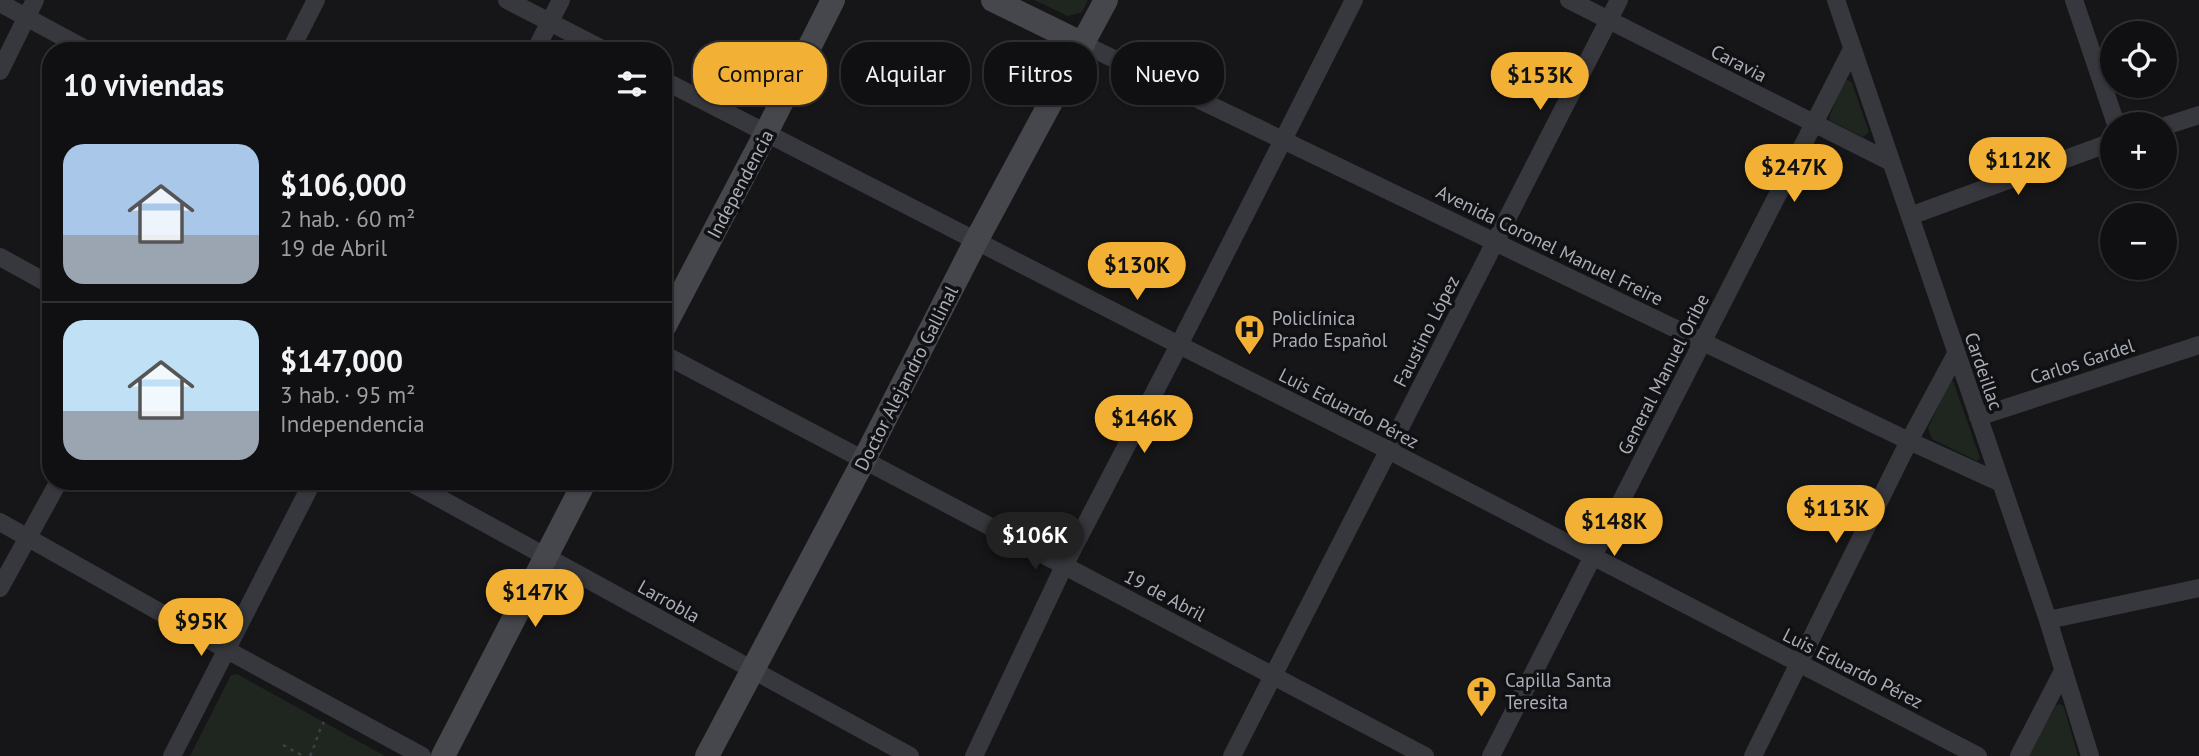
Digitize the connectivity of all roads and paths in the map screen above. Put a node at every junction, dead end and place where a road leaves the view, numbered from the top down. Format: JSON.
{"nodes":[{"id":1,"x":35,"y":0,"type":"edge"},
{"id":2,"x":316,"y":0,"type":"edge"},
{"id":3,"x":507,"y":0,"type":"edge"},
{"id":4,"x":561,"y":0,"type":"edge"},
{"id":5,"x":832,"y":0,"type":"edge"},
{"id":6,"x":993,"y":0,"type":"edge"},
{"id":7,"x":1106,"y":0,"type":"edge"},
{"id":8,"x":1354,"y":0,"type":"edge"},
{"id":9,"x":1569,"y":0,"type":"edge"},
{"id":10,"x":1619,"y":0,"type":"edge"},
{"id":11,"x":1836,"y":0,"type":"edge"},
{"id":12,"x":2074,"y":0,"type":"edge"},
{"id":13,"x":0,"y":3,"type":"edge"},
{"id":14,"x":27,"y":18,"type":"junction"},
{"id":15,"x":1609,"y":20,"type":"junction"},
{"id":16,"x":550,"y":22,"type":"junction"},
{"id":17,"x":72,"y":42,"type":"edge"},
{"id":18,"x":295,"y":42,"type":"edge"},
{"id":19,"x":540,"y":42,"type":"edge"},
{"id":20,"x":589,"y":42,"type":"edge"},
{"id":21,"x":1079,"y":42,"type":"edge"},
{"id":22,"x":1084,"y":42,"type":"edge"},
{"id":23,"x":1852,"y":49,"type":"junction"},
{"id":24,"x":1097,"y":51,"type":"edge"},
{"id":25,"x":0,"y":71,"type":"edge"},
{"id":26,"x":672,"y":85,"type":"edge"},
{"id":27,"x":1050,"y":105,"type":"edge"},
{"id":28,"x":2112,"y":112,"type":"edge"},
{"id":29,"x":2199,"y":115,"type":"edge"},
{"id":30,"x":2177,"y":121,"type":"edge"},
{"id":31,"x":1813,"y":124,"type":"junction"},
{"id":32,"x":766,"y":133,"type":"junction"},
{"id":33,"x":1284,"y":139,"type":"junction"},
{"id":34,"x":2100,"y":146,"type":"edge"},
{"id":35,"x":1891,"y":162,"type":"junction"},
{"id":36,"x":1910,"y":216,"type":"junction"},
{"id":37,"x":976,"y":241,"type":"junction"},
{"id":38,"x":1494,"y":242,"type":"junction"},
{"id":39,"x":0,"y":257,"type":"edge"},
{"id":40,"x":42,"y":280,"type":"edge"},
{"id":41,"x":672,"y":312,"type":"edge"},
{"id":42,"x":1703,"y":342,"type":"junction"},
{"id":43,"x":1179,"y":345,"type":"junction"},
{"id":44,"x":2199,"y":345,"type":"edge"},
{"id":45,"x":1956,"y":354,"type":"junction"},
{"id":46,"x":672,"y":359,"type":"edge"},
{"id":47,"x":1978,"y":417,"type":"junction"},
{"id":48,"x":1909,"y":441,"type":"junction"},
{"id":49,"x":1388,"y":450,"type":"junction"},
{"id":50,"x":864,"y":460,"type":"junction"},
{"id":51,"x":1999,"y":482,"type":"junction"},
{"id":52,"x":54,"y":490,"type":"edge"},
{"id":53,"x":308,"y":490,"type":"edge"},
{"id":54,"x":424,"y":490,"type":"edge"},
{"id":55,"x":580,"y":490,"type":"edge"},
{"id":56,"x":0,"y":523,"type":"edge"},
{"id":57,"x":28,"y":538,"type":"junction"},
{"id":58,"x":1593,"y":557,"type":"junction"},
{"id":59,"x":546,"y":558,"type":"junction"},
{"id":60,"x":1064,"y":566,"type":"junction"},
{"id":61,"x":0,"y":587,"type":"edge"},
{"id":62,"x":2199,"y":588,"type":"edge"},
{"id":63,"x":2048,"y":620,"type":"junction"},
{"id":64,"x":227,"y":650,"type":"junction"},
{"id":65,"x":1799,"y":664,"type":"junction"},
{"id":66,"x":752,"y":670,"type":"junction"},
{"id":67,"x":2063,"y":671,"type":"junction"},
{"id":68,"x":1273,"y":676,"type":"junction"},
{"id":69,"x":332,"y":707,"type":"junction"},
{"id":70,"x":283,"y":745,"type":"dead end"},
{"id":71,"x":172,"y":756,"type":"edge"},
{"id":72,"x":303,"y":756,"type":"edge"},
{"id":73,"x":310,"y":756,"type":"edge"},
{"id":74,"x":422,"y":756,"type":"edge"},
{"id":75,"x":443,"y":756,"type":"edge"},
{"id":76,"x":707,"y":756,"type":"edge"},
{"id":77,"x":910,"y":756,"type":"edge"},
{"id":78,"x":974,"y":756,"type":"edge"},
{"id":79,"x":1232,"y":756,"type":"edge"},
{"id":80,"x":1425,"y":756,"type":"edge"},
{"id":81,"x":1491,"y":756,"type":"edge"},
{"id":82,"x":1753,"y":756,"type":"edge"},
{"id":83,"x":1978,"y":756,"type":"edge"},
{"id":84,"x":2020,"y":756,"type":"edge"},
{"id":85,"x":2090,"y":756,"type":"edge"}],
"edges":[{"from":1,"to":14,"type":"street"},
{"from":2,"to":18,"type":"street"},
{"from":3,"to":16,"type":"street"},
{"from":4,"to":16,"type":"street"},
{"from":5,"to":32,"type":"street","name":"Independencia"},
{"from":6,"to":21,"type":"street"},
{"from":7,"to":22,"type":"street","name":"Doctor Alejandro Gallinal"},
{"from":8,"to":33,"type":"street"},
{"from":9,"to":15,"type":"street","name":"Caravia"},
{"from":10,"to":15,"type":"street","name":"Faustino López"},
{"from":11,"to":23,"type":"street","name":"Cardeillac"},
{"from":12,"to":28,"type":"street"},
{"from":13,"to":14,"type":"street"},
{"from":14,"to":17,"type":"street"},
{"from":14,"to":25,"type":"street"},
{"from":15,"to":31,"type":"street","name":"Caravia"},
{"from":15,"to":38,"type":"street","name":"Faustino López"},
{"from":16,"to":19,"type":"street"},
{"from":16,"to":20,"type":"street"},
{"from":23,"to":31,"type":"street","name":"General Manuel Oribe"},
{"from":23,"to":35,"type":"street","name":"Cardeillac"},
{"from":24,"to":33,"type":"street","name":"Avenida Coronel Manuel Freire"},
{"from":26,"to":32,"type":"street","name":"Luis Eduardo Pérez"},
{"from":27,"to":37,"type":"street","name":"Doctor Alejandro Gallinal"},
{"from":29,"to":30,"type":"street"},
{"from":31,"to":35,"type":"street","name":"Caravia"},
{"from":31,"to":42,"type":"street","name":"General Manuel Oribe"},
{"from":32,"to":37,"type":"street","name":"Luis Eduardo Pérez"},
{"from":32,"to":41,"type":"street","name":"Independencia"},
{"from":33,"to":38,"type":"street","name":"Avenida Coronel Manuel Freire"},
{"from":33,"to":43,"type":"street"},
{"from":34,"to":36,"type":"street"},
{"from":35,"to":36,"type":"street","name":"Cardeillac"},
{"from":36,"to":45,"type":"street","name":"Cardeillac"},
{"from":37,"to":43,"type":"street","name":"Luis Eduardo Pérez"},
{"from":37,"to":50,"type":"street","name":"Doctor Alejandro Gallinal"},
{"from":38,"to":42,"type":"street","name":"Avenida Coronel Manuel Freire"},
{"from":38,"to":49,"type":"street","name":"Faustino López"},
{"from":39,"to":40,"type":"street"},
{"from":42,"to":48,"type":"street","name":"Avenida Coronel Manuel Freire"},
{"from":42,"to":58,"type":"street","name":"General Manuel Oribe"},
{"from":43,"to":49,"type":"street","name":"Luis Eduardo Pérez"},
{"from":43,"to":60,"type":"street"},
{"from":44,"to":47,"type":"street","name":"Carlos Gardel"},
{"from":45,"to":47,"type":"street","name":"Cardeillac"},
{"from":45,"to":48,"type":"street"},
{"from":46,"to":50,"type":"street","name":"19 de Abril"},
{"from":47,"to":51,"type":"street","name":"Cardeillac"},
{"from":48,"to":51,"type":"street","name":"Avenida Coronel Manuel Freire"},
{"from":48,"to":65,"type":"street"},
{"from":49,"to":58,"type":"street","name":"Luis Eduardo Pérez"},
{"from":49,"to":68,"type":"street","name":"Faustino López"},
{"from":50,"to":60,"type":"street","name":"19 de Abril"},
{"from":50,"to":66,"type":"street","name":"Doctor Alejandro Gallinal"},
{"from":51,"to":63,"type":"street","name":"Cardeillac"},
{"from":52,"to":57,"type":"street"},
{"from":53,"to":64,"type":"street"},
{"from":54,"to":59,"type":"street","name":"Larrobla"},
{"from":55,"to":59,"type":"street"},
{"from":56,"to":57,"type":"street"},
{"from":57,"to":61,"type":"street"},
{"from":57,"to":64,"type":"street"},
{"from":58,"to":65,"type":"street","name":"Luis Eduardo Pérez"},
{"from":58,"to":81,"type":"street","name":"General Manuel Oribe"},
{"from":59,"to":66,"type":"street","name":"Larrobla"},
{"from":59,"to":75,"type":"street"},
{"from":60,"to":68,"type":"street","name":"19 de Abril"},
{"from":60,"to":78,"type":"street"},
{"from":62,"to":63,"type":"street"},
{"from":63,"to":67,"type":"street","name":"Cardeillac"},
{"from":64,"to":69,"type":"street"},
{"from":64,"to":71,"type":"street"},
{"from":65,"to":82,"type":"street"},
{"from":65,"to":83,"type":"street","name":"Luis Eduardo Pérez"},
{"from":66,"to":76,"type":"street","name":"Doctor Alejandro Gallinal"},
{"from":66,"to":77,"type":"street","name":"Larrobla"},
{"from":67,"to":84,"type":"street"},
{"from":67,"to":85,"type":"street","name":"Cardeillac"},
{"from":68,"to":79,"type":"street","name":"Faustino López"},
{"from":68,"to":80,"type":"street","name":"19 de Abril"},
{"from":69,"to":73,"type":"path"},
{"from":69,"to":74,"type":"street"},
{"from":70,"to":72,"type":"path"}]}
